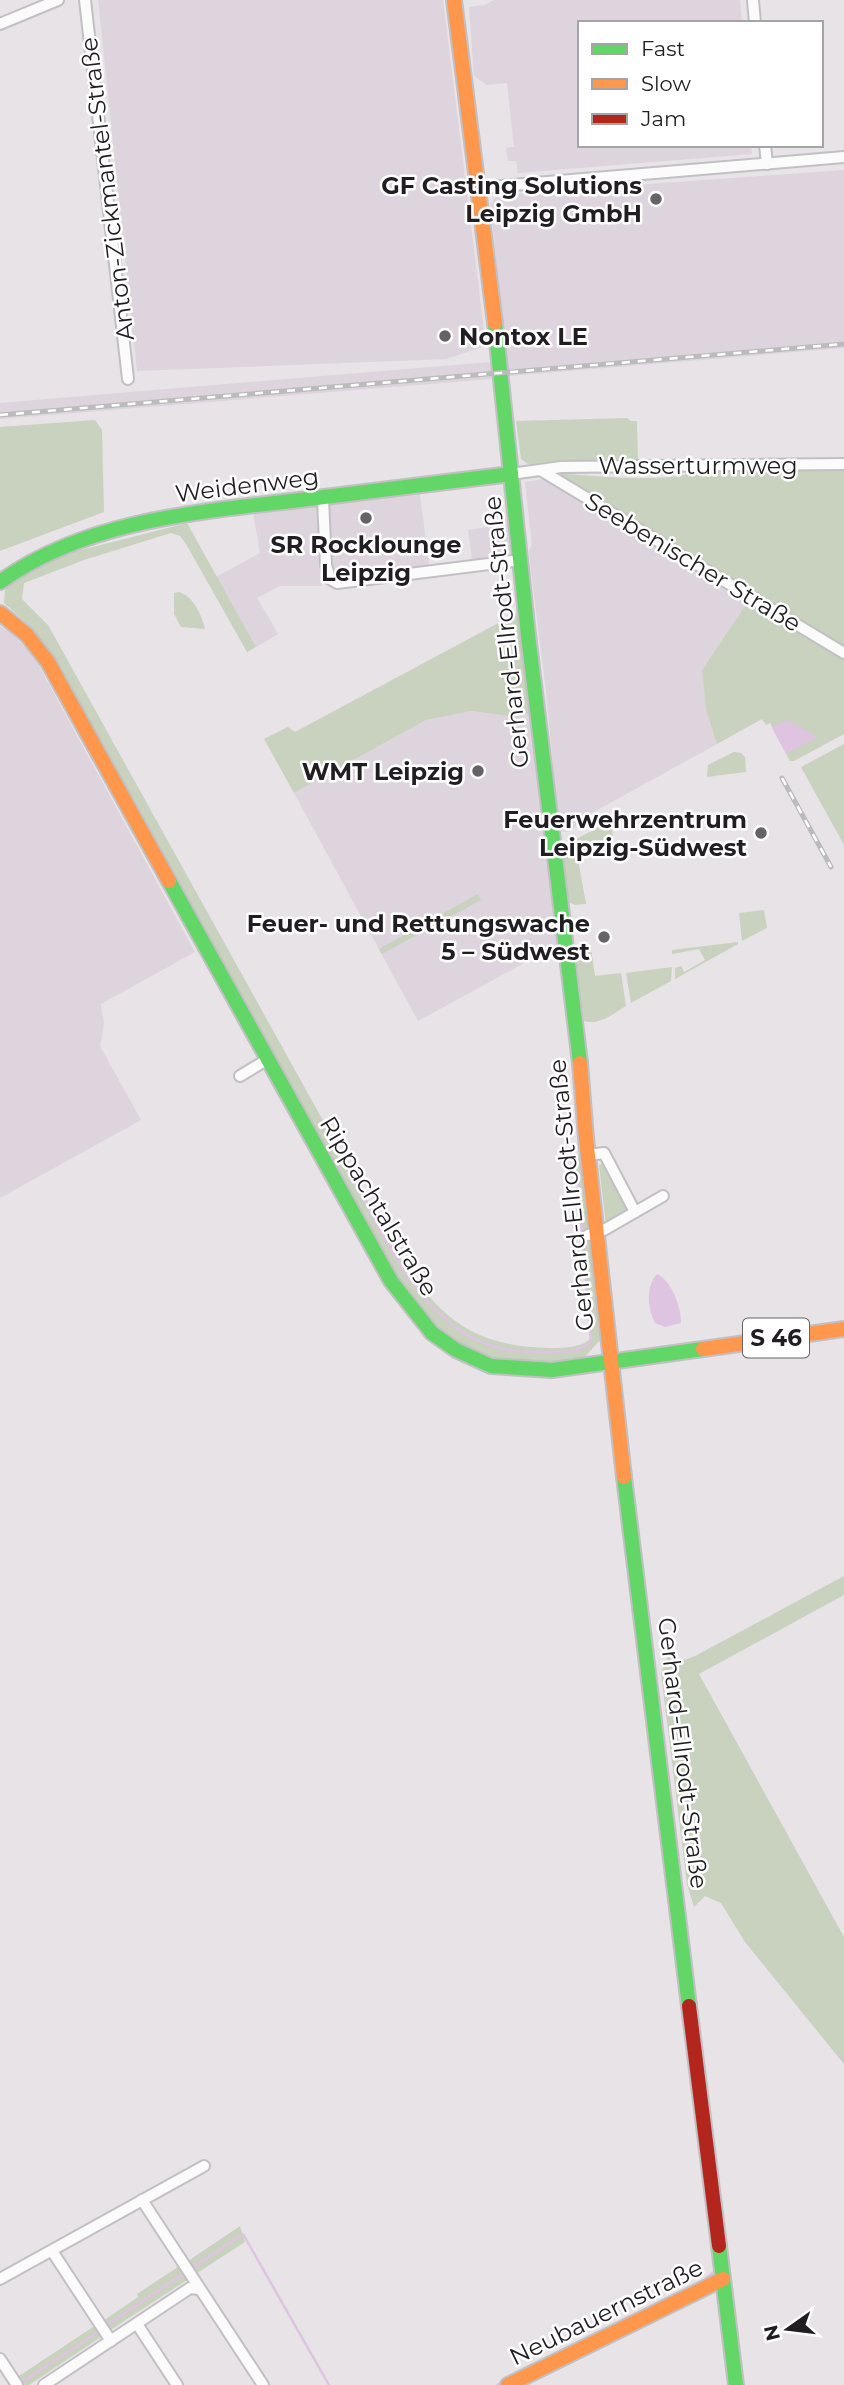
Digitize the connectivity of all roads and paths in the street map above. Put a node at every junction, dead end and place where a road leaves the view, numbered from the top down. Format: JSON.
{"nodes":[{"id":1,"x":58,"y":0,"type":"edge"},
{"id":2,"x":85,"y":0,"type":"edge"},
{"id":3,"x":454,"y":0,"type":"edge"},
{"id":4,"x":753,"y":0,"type":"edge"},
{"id":5,"x":755,"y":21,"type":"edge"},
{"id":6,"x":0,"y":24,"type":"edge"},
{"id":7,"x":765,"y":147,"type":"edge"},
{"id":8,"x":844,"y":157,"type":"edge"},
{"id":9,"x":767,"y":164,"type":"junction"},
{"id":10,"x":477,"y":188,"type":"junction"},
{"id":11,"x":128,"y":379,"type":"dead end"},
{"id":12,"x":844,"y":464,"type":"edge"},
{"id":13,"x":541,"y":471,"type":"junction"},
{"id":14,"x":511,"y":474,"type":"junction"},
{"id":15,"x":323,"y":499,"type":"junction"},
{"id":16,"x":521,"y":560,"type":"junction"},
{"id":17,"x":0,"y":582,"type":"edge"},
{"id":18,"x":0,"y":613,"type":"edge"},
{"id":19,"x":844,"y":653,"type":"edge"},
{"id":20,"x":268,"y":1059,"type":"junction"},
{"id":21,"x":240,"y":1076,"type":"dead end"},
{"id":22,"x":588,"y":1155,"type":"junction"},
{"id":23,"x":663,"y":1196,"type":"dead end"},
{"id":24,"x":635,"y":1212,"type":"junction"},
{"id":25,"x":593,"y":1233,"type":"junction"},
{"id":26,"x":844,"y":1329,"type":"edge"},
{"id":27,"x":610,"y":1362,"type":"junction"},
{"id":28,"x":204,"y":2165,"type":"dead end"},
{"id":29,"x":142,"y":2200,"type":"junction"},
{"id":30,"x":52,"y":2251,"type":"junction"},
{"id":31,"x":0,"y":2279,"type":"edge"},
{"id":32,"x":723,"y":2279,"type":"junction"},
{"id":33,"x":199,"y":2288,"type":"junction"},
{"id":34,"x":137,"y":2324,"type":"junction"},
{"id":35,"x":111,"y":2341,"type":"junction"},
{"id":36,"x":0,"y":2359,"type":"edge"},
{"id":37,"x":57,"y":2381,"type":"edge"},
{"id":38,"x":17,"y":2385,"type":"edge"},
{"id":39,"x":44,"y":2385,"type":"edge"},
{"id":40,"x":177,"y":2385,"type":"edge"},
{"id":41,"x":263,"y":2385,"type":"edge"},
{"id":42,"x":508,"y":2385,"type":"edge"},
{"id":43,"x":736,"y":2385,"type":"edge"}],
"edges":[{"from":1,"to":6,"type":"street"},
{"from":2,"to":11,"type":"street","name":"Anton-Zickmantel-Straße"},
{"from":3,"to":10,"type":"main road","name":"Gerhard-Ellrodt-Straße"},
{"from":4,"to":5,"type":"street"},
{"from":7,"to":9,"type":"street"},
{"from":8,"to":9,"type":"street"},
{"from":9,"to":10,"type":"street"},
{"from":10,"to":14,"type":"main road","name":"Gerhard-Ellrodt-Straße"},
{"from":12,"to":13,"type":"street","name":"Wasserturmweg"},
{"from":13,"to":14,"type":"street","name":"Wasserturmweg"},
{"from":13,"to":19,"type":"street","name":"Seebenischer Straße"},
{"from":14,"to":15,"type":"main road","name":"Weidenweg"},
{"from":14,"to":16,"type":"main road","name":"Gerhard-Ellrodt-Straße"},
{"from":15,"to":16,"type":"street"},
{"from":15,"to":17,"type":"main road","name":"Weidenweg"},
{"from":16,"to":22,"type":"main road","name":"Gerhard-Ellrodt-Straße"},
{"from":18,"to":20,"type":"main road","name":"Rippachtalstraße"},
{"from":20,"to":21,"type":"street"},
{"from":20,"to":27,"type":"main road","name":"Rippachtalstraße"},
{"from":22,"to":24,"type":"street"},
{"from":22,"to":25,"type":"main road","name":"Gerhard-Ellrodt-Straße"},
{"from":23,"to":24,"type":"street"},
{"from":24,"to":25,"type":"street"},
{"from":25,"to":27,"type":"main road","name":"Gerhard-Ellrodt-Straße"},
{"from":26,"to":27,"type":"main road","name":"Rippachtalstraße","number":"S 46"},
{"from":27,"to":32,"type":"main road","name":"Gerhard-Ellrodt-Straße"},
{"from":28,"to":29,"type":"street"},
{"from":29,"to":30,"type":"street"},
{"from":29,"to":33,"type":"street"},
{"from":30,"to":31,"type":"street"},
{"from":30,"to":35,"type":"street"},
{"from":32,"to":42,"type":"main road","name":"Neubauernstraße"},
{"from":32,"to":43,"type":"main road","name":"Gerhard-Ellrodt-Straße"},
{"from":33,"to":34,"type":"street"},
{"from":33,"to":41,"type":"street"},
{"from":34,"to":35,"type":"street"},
{"from":34,"to":40,"type":"street"},
{"from":35,"to":37,"type":"street"},
{"from":36,"to":38,"type":"street"},
{"from":37,"to":39,"type":"street"}]}
